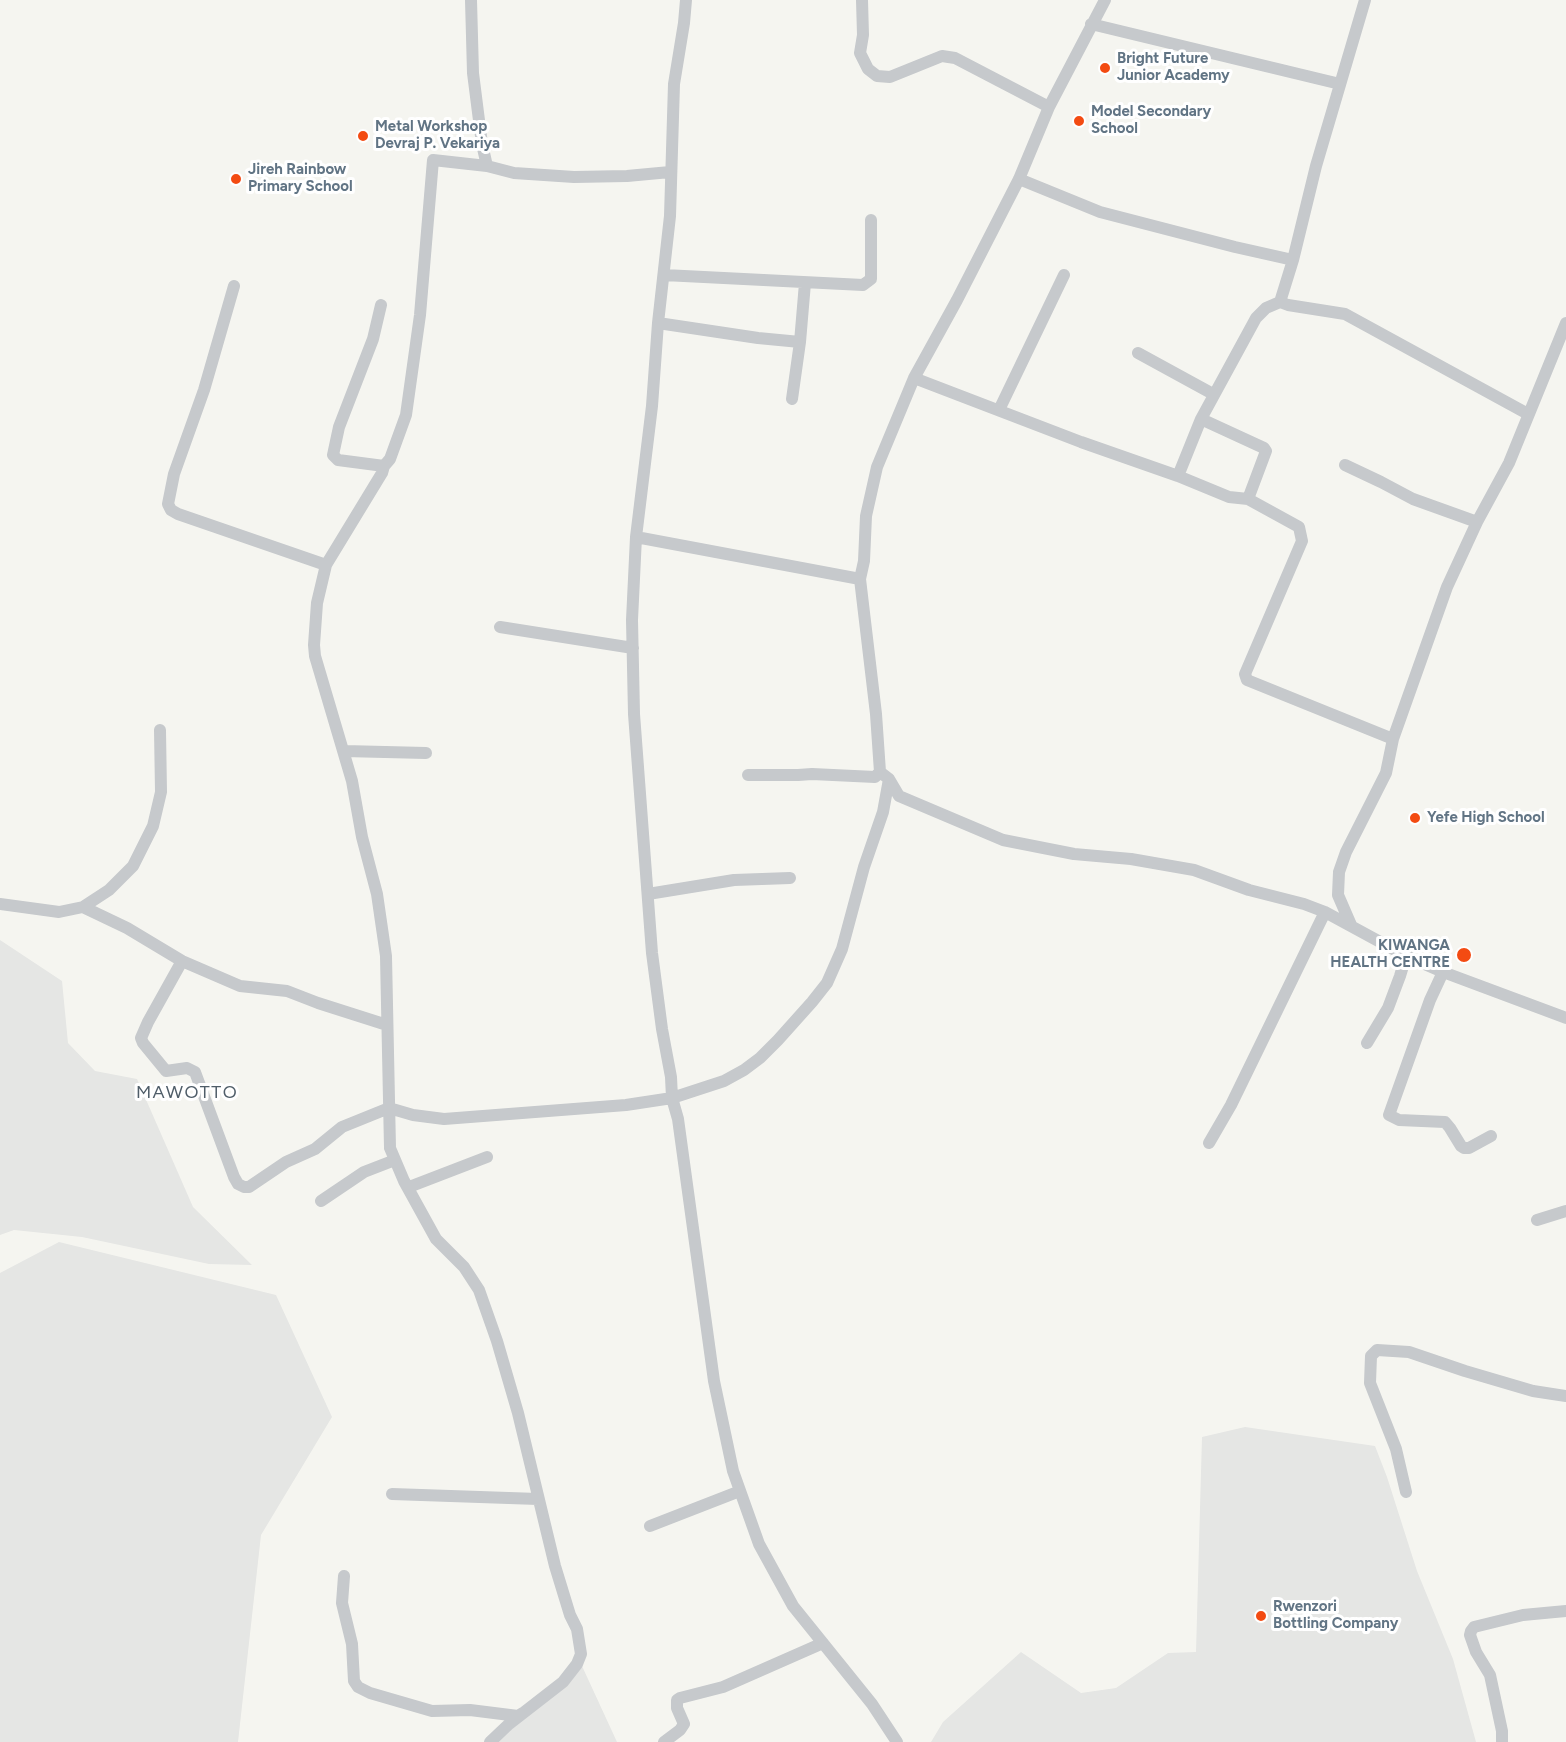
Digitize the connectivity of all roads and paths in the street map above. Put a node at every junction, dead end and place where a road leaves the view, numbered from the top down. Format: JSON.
{"nodes":[{"id":1,"x":471,"y":0,"type":"edge"},
{"id":2,"x":686,"y":0,"type":"edge"},
{"id":3,"x":862,"y":0,"type":"edge"},
{"id":4,"x":1105,"y":0,"type":"edge"},
{"id":5,"x":1365,"y":0,"type":"edge"},
{"id":6,"x":1091,"y":24,"type":"junction"},
{"id":7,"x":1340,"y":84,"type":"junction"},
{"id":8,"x":1049,"y":107,"type":"junction"},
{"id":9,"x":487,"y":166,"type":"junction"},
{"id":10,"x":670,"y":172,"type":"junction"},
{"id":11,"x":1019,"y":178,"type":"junction"},
{"id":12,"x":872,"y":220,"type":"dead end"},
{"id":13,"x":1293,"y":260,"type":"junction"},
{"id":14,"x":664,"y":275,"type":"junction"},
{"id":15,"x":1064,"y":275,"type":"dead end"},
{"id":16,"x":805,"y":283,"type":"junction"},
{"id":17,"x":234,"y":286,"type":"dead end"},
{"id":18,"x":1280,"y":302,"type":"junction"},
{"id":19,"x":381,"y":305,"type":"dead end"},
{"id":20,"x":658,"y":323,"type":"junction"},
{"id":21,"x":1566,"y":323,"type":"edge"},
{"id":22,"x":800,"y":342,"type":"junction"},
{"id":23,"x":1138,"y":353,"type":"dead end"},
{"id":24,"x":914,"y":378,"type":"junction"},
{"id":25,"x":1213,"y":394,"type":"junction"},
{"id":26,"x":792,"y":399,"type":"dead end"},
{"id":27,"x":999,"y":411,"type":"junction"},
{"id":28,"x":1528,"y":414,"type":"junction"},
{"id":29,"x":1201,"y":419,"type":"junction"},
{"id":30,"x":1345,"y":465,"type":"dead end"},
{"id":31,"x":384,"y":466,"type":"junction"},
{"id":32,"x":1178,"y":476,"type":"junction"},
{"id":33,"x":1248,"y":499,"type":"junction"},
{"id":34,"x":1477,"y":522,"type":"junction"},
{"id":35,"x":636,"y":537,"type":"junction"},
{"id":36,"x":326,"y":565,"type":"junction"},
{"id":37,"x":860,"y":579,"type":"junction"},
{"id":38,"x":501,"y":627,"type":"dead end"},
{"id":39,"x":633,"y":648,"type":"junction"},
{"id":40,"x":160,"y":730,"type":"dead end"},
{"id":41,"x":1394,"y":739,"type":"junction"},
{"id":42,"x":344,"y":751,"type":"junction"},
{"id":43,"x":426,"y":753,"type":"dead end"},
{"id":44,"x":748,"y":775,"type":"dead end"},
{"id":45,"x":884,"y":776,"type":"junction"},
{"id":46,"x":790,"y":878,"type":"dead end"},
{"id":47,"x":648,"y":894,"type":"junction"},
{"id":48,"x":0,"y":904,"type":"edge"},
{"id":49,"x":82,"y":907,"type":"junction"},
{"id":50,"x":1325,"y":912,"type":"junction"},
{"id":51,"x":1350,"y":925,"type":"junction"},
{"id":52,"x":1406,"y":956,"type":"junction"},
{"id":53,"x":182,"y":961,"type":"junction"},
{"id":54,"x":1443,"y":972,"type":"junction"},
{"id":55,"x":1566,"y":1018,"type":"edge"},
{"id":56,"x":387,"y":1025,"type":"junction"},
{"id":57,"x":1367,"y":1043,"type":"dead end"},
{"id":58,"x":672,"y":1098,"type":"junction"},
{"id":59,"x":389,"y":1108,"type":"junction"},
{"id":60,"x":1491,"y":1136,"type":"dead end"},
{"id":61,"x":1209,"y":1143,"type":"dead end"},
{"id":62,"x":487,"y":1156,"type":"dead end"},
{"id":63,"x":395,"y":1160,"type":"junction"},
{"id":64,"x":409,"y":1187,"type":"junction"},
{"id":65,"x":321,"y":1201,"type":"dead end"},
{"id":66,"x":1566,"y":1211,"type":"edge"},
{"id":67,"x":1537,"y":1220,"type":"dead end"},
{"id":68,"x":1566,"y":1396,"type":"edge"},
{"id":69,"x":740,"y":1491,"type":"junction"},
{"id":70,"x":1406,"y":1492,"type":"dead end"},
{"id":71,"x":392,"y":1494,"type":"dead end"},
{"id":72,"x":538,"y":1499,"type":"junction"},
{"id":73,"x":650,"y":1526,"type":"dead end"},
{"id":74,"x":345,"y":1576,"type":"dead end"},
{"id":75,"x":1566,"y":1611,"type":"edge"},
{"id":76,"x":823,"y":1643,"type":"junction"},
{"id":77,"x":527,"y":1711,"type":"junction"},
{"id":78,"x":490,"y":1742,"type":"edge"},
{"id":79,"x":664,"y":1742,"type":"edge"},
{"id":80,"x":897,"y":1742,"type":"edge"},
{"id":81,"x":1503,"y":1742,"type":"edge"}],
"edges":[{"from":1,"to":9,"type":"street"},
{"from":2,"to":10,"type":"street"},
{"from":3,"to":8,"type":"street"},
{"from":4,"to":6,"type":"street"},
{"from":5,"to":7,"type":"street"},
{"from":6,"to":7,"type":"street"},
{"from":6,"to":8,"type":"street"},
{"from":7,"to":13,"type":"street"},
{"from":8,"to":11,"type":"street"},
{"from":9,"to":10,"type":"street"},
{"from":9,"to":31,"type":"street"},
{"from":10,"to":14,"type":"street"},
{"from":11,"to":13,"type":"street"},
{"from":11,"to":24,"type":"street"},
{"from":12,"to":16,"type":"street"},
{"from":13,"to":18,"type":"street"},
{"from":14,"to":16,"type":"street"},
{"from":14,"to":20,"type":"street"},
{"from":15,"to":27,"type":"street"},
{"from":16,"to":22,"type":"street"},
{"from":17,"to":36,"type":"street"},
{"from":18,"to":25,"type":"street"},
{"from":18,"to":28,"type":"street"},
{"from":19,"to":31,"type":"street"},
{"from":20,"to":22,"type":"street"},
{"from":20,"to":35,"type":"street"},
{"from":21,"to":28,"type":"street"},
{"from":22,"to":26,"type":"street"},
{"from":23,"to":25,"type":"street"},
{"from":24,"to":27,"type":"street"},
{"from":24,"to":37,"type":"street"},
{"from":25,"to":29,"type":"street"},
{"from":27,"to":32,"type":"street"},
{"from":28,"to":34,"type":"street"},
{"from":29,"to":32,"type":"street"},
{"from":29,"to":33,"type":"street"},
{"from":30,"to":34,"type":"street"},
{"from":31,"to":36,"type":"street"},
{"from":32,"to":33,"type":"street"},
{"from":33,"to":41,"type":"street"},
{"from":34,"to":41,"type":"street"},
{"from":35,"to":37,"type":"street"},
{"from":35,"to":39,"type":"street"},
{"from":36,"to":42,"type":"street"},
{"from":37,"to":45,"type":"street"},
{"from":38,"to":39,"type":"street"},
{"from":39,"to":47,"type":"street"},
{"from":40,"to":49,"type":"street"},
{"from":41,"to":51,"type":"street"},
{"from":42,"to":43,"type":"street"},
{"from":42,"to":56,"type":"street"},
{"from":44,"to":45,"type":"street"},
{"from":45,"to":50,"type":"street"},
{"from":45,"to":58,"type":"street"},
{"from":46,"to":47,"type":"street"},
{"from":47,"to":58,"type":"street"},
{"from":48,"to":49,"type":"street"},
{"from":49,"to":53,"type":"street"},
{"from":50,"to":51,"type":"street"},
{"from":50,"to":61,"type":"street"},
{"from":51,"to":52,"type":"street"},
{"from":52,"to":54,"type":"street"},
{"from":52,"to":57,"type":"street"},
{"from":53,"to":56,"type":"street"},
{"from":53,"to":59,"type":"street"},
{"from":54,"to":55,"type":"street"},
{"from":54,"to":60,"type":"street"},
{"from":56,"to":59,"type":"street"},
{"from":58,"to":59,"type":"street"},
{"from":58,"to":69,"type":"street"},
{"from":59,"to":63,"type":"street"},
{"from":62,"to":64,"type":"street"},
{"from":63,"to":64,"type":"street"},
{"from":63,"to":65,"type":"street"},
{"from":64,"to":72,"type":"street"},
{"from":66,"to":67,"type":"street"},
{"from":68,"to":70,"type":"street"},
{"from":69,"to":73,"type":"street"},
{"from":69,"to":76,"type":"street"},
{"from":71,"to":72,"type":"street"},
{"from":72,"to":77,"type":"street"},
{"from":74,"to":77,"type":"street"},
{"from":75,"to":81,"type":"street"},
{"from":76,"to":79,"type":"street"},
{"from":76,"to":80,"type":"street"},
{"from":77,"to":78,"type":"street"}]}
